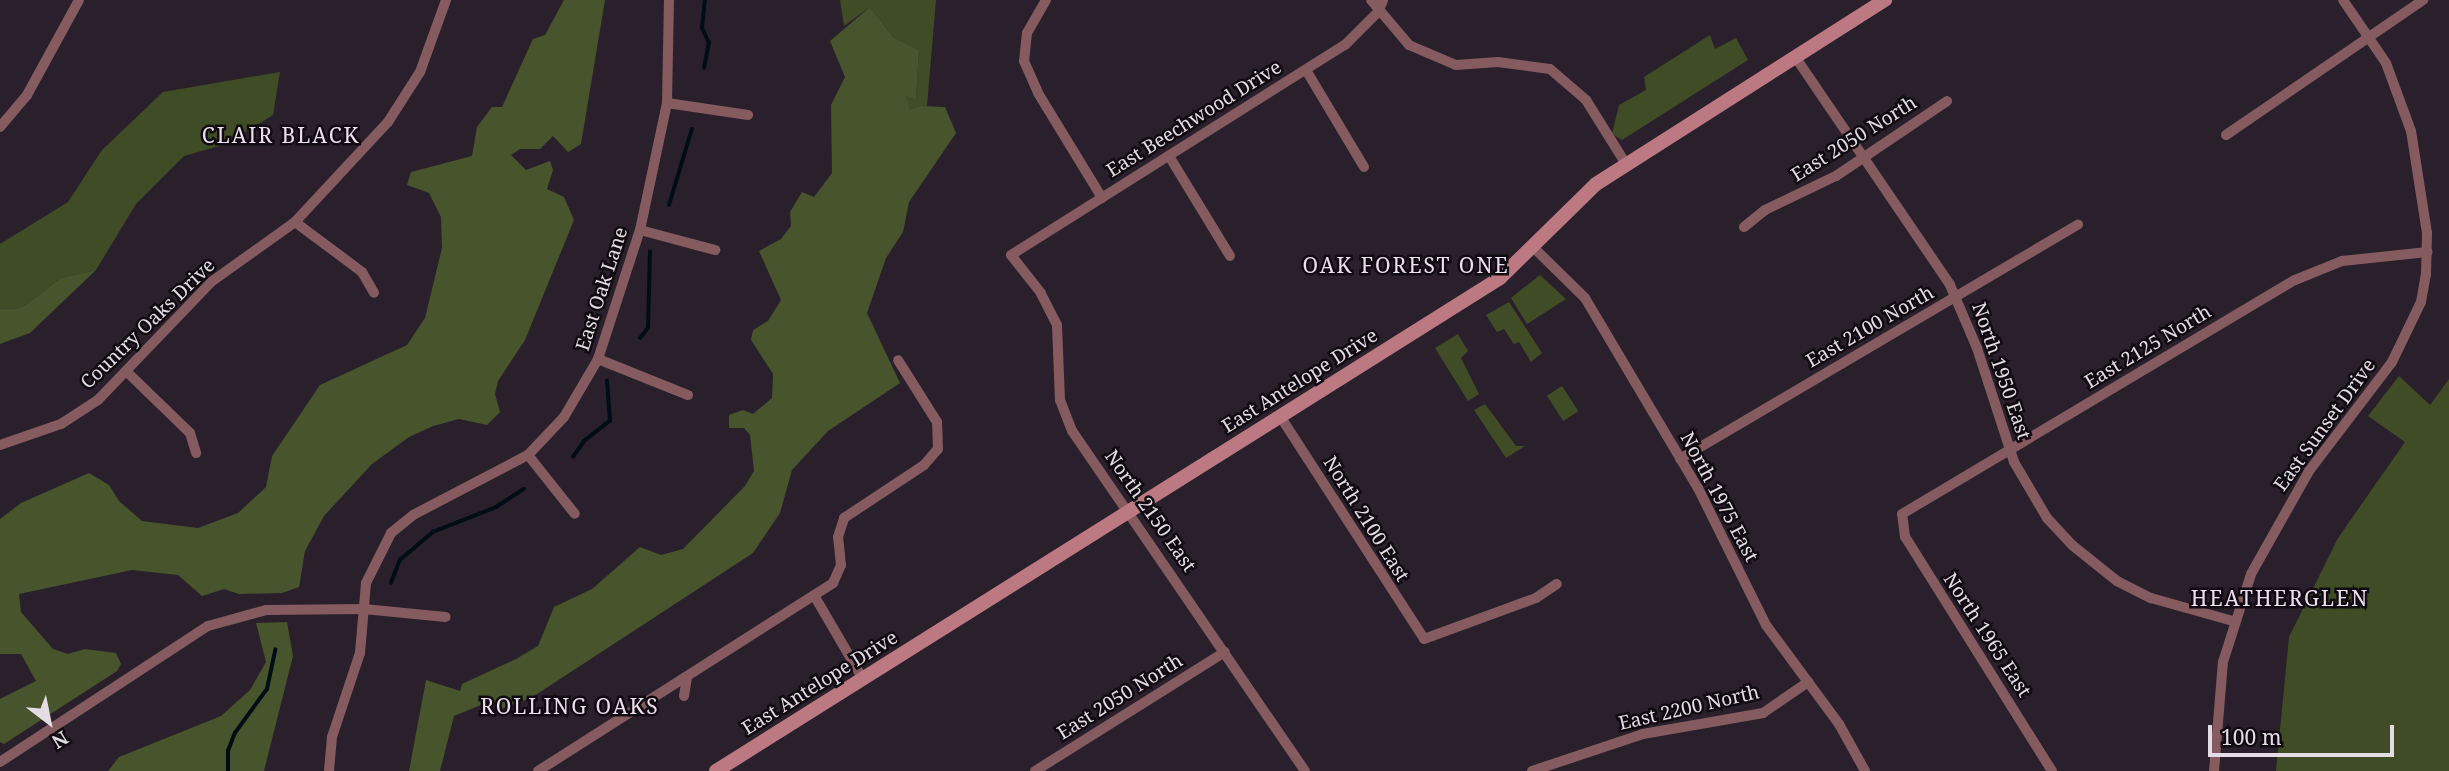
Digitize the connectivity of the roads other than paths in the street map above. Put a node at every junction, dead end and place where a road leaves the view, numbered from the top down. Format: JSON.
{"nodes":[{"id":1,"x":79,"y":0,"type":"edge"},
{"id":2,"x":446,"y":0,"type":"edge"},
{"id":3,"x":669,"y":0,"type":"edge"},
{"id":4,"x":1046,"y":0,"type":"edge"},
{"id":5,"x":1371,"y":0,"type":"edge"},
{"id":6,"x":1384,"y":0,"type":"edge"},
{"id":7,"x":1885,"y":0,"type":"edge"},
{"id":8,"x":2343,"y":0,"type":"edge"},
{"id":9,"x":2423,"y":0,"type":"edge"},
{"id":10,"x":1378,"y":12,"type":"junction"},
{"id":11,"x":2370,"y":36,"type":"junction"},
{"id":12,"x":1796,"y":58,"type":"junction"},
{"id":13,"x":1306,"y":70,"type":"junction"},
{"id":14,"x":1947,"y":101,"type":"dead end"},
{"id":15,"x":667,"y":103,"type":"junction"},
{"id":16,"x":748,"y":115,"type":"dead end"},
{"id":17,"x":0,"y":127,"type":"edge"},
{"id":18,"x":2226,"y":135,"type":"dead end"},
{"id":19,"x":1169,"y":156,"type":"junction"},
{"id":20,"x":1862,"y":158,"type":"junction"},
{"id":21,"x":1626,"y":164,"type":"junction"},
{"id":22,"x":1364,"y":167,"type":"dead end"},
{"id":23,"x":1102,"y":198,"type":"junction"},
{"id":24,"x":295,"y":222,"type":"junction"},
{"id":25,"x":2078,"y":225,"type":"dead end"},
{"id":26,"x":1744,"y":227,"type":"dead end"},
{"id":27,"x":640,"y":230,"type":"junction"},
{"id":28,"x":1533,"y":247,"type":"junction"},
{"id":29,"x":715,"y":250,"type":"dead end"},
{"id":30,"x":2428,"y":252,"type":"junction"},
{"id":31,"x":1011,"y":255,"type":"joint"},
{"id":32,"x":1230,"y":256,"type":"dead end"},
{"id":33,"x":374,"y":293,"type":"dead end"},
{"id":34,"x":1956,"y":297,"type":"junction"},
{"id":35,"x":598,"y":359,"type":"junction"},
{"id":36,"x":898,"y":360,"type":"dead end"},
{"id":37,"x":126,"y":371,"type":"junction"},
{"id":38,"x":688,"y":395,"type":"dead end"},
{"id":39,"x":1280,"y":416,"type":"junction"},
{"id":40,"x":0,"y":445,"type":"edge"},
{"id":41,"x":2009,"y":449,"type":"junction"},
{"id":42,"x":196,"y":453,"type":"dead end"},
{"id":43,"x":527,"y":455,"type":"junction"},
{"id":44,"x":1680,"y":459,"type":"junction"},
{"id":45,"x":1129,"y":510,"type":"junction"},
{"id":46,"x":575,"y":513,"type":"dead end"},
{"id":47,"x":1902,"y":514,"type":"joint"},
{"id":48,"x":1557,"y":584,"type":"dead end"},
{"id":49,"x":815,"y":597,"type":"junction"},
{"id":50,"x":364,"y":609,"type":"junction"},
{"id":51,"x":446,"y":617,"type":"dead end"},
{"id":52,"x":2233,"y":621,"type":"junction"},
{"id":53,"x":1224,"y":652,"type":"junction"},
{"id":54,"x":687,"y":678,"type":"junction"},
{"id":55,"x":863,"y":679,"type":"junction"},
{"id":56,"x":1808,"y":682,"type":"junction"},
{"id":57,"x":684,"y":696,"type":"dead end"},
{"id":58,"x":0,"y":762,"type":"edge"},
{"id":59,"x":328,"y":771,"type":"edge"},
{"id":60,"x":538,"y":771,"type":"edge"},
{"id":61,"x":716,"y":771,"type":"edge"},
{"id":62,"x":1035,"y":771,"type":"edge"},
{"id":63,"x":1305,"y":771,"type":"edge"},
{"id":64,"x":1532,"y":771,"type":"edge"},
{"id":65,"x":1865,"y":771,"type":"edge"},
{"id":66,"x":2052,"y":771,"type":"edge"},
{"id":67,"x":2214,"y":771,"type":"edge"}],
"edges":[{"from":1,"to":17,"type":"street"},
{"from":2,"to":24,"type":"street","name":"Country Oaks Drive"},
{"from":3,"to":15,"type":"street","name":"East Oak Lane"},
{"from":4,"to":23,"type":"street"},
{"from":5,"to":10,"type":"street"},
{"from":6,"to":10,"type":"street","name":"East Beechwood Drive"},
{"from":7,"to":12,"type":"main road","name":"East Antelope Drive"},
{"from":8,"to":11,"type":"street","name":"East Sunset Drive"},
{"from":9,"to":11,"type":"street"},
{"from":10,"to":13,"type":"street","name":"East Beechwood Drive"},
{"from":10,"to":21,"type":"street"},
{"from":11,"to":18,"type":"street"},
{"from":11,"to":30,"type":"street","name":"East Sunset Drive"},
{"from":12,"to":20,"type":"street","name":"North 1950 East"},
{"from":12,"to":21,"type":"main road","name":"East Antelope Drive"},
{"from":13,"to":19,"type":"street","name":"East Beechwood Drive"},
{"from":13,"to":22,"type":"street"},
{"from":14,"to":20,"type":"street","name":"East 2050 North"},
{"from":15,"to":16,"type":"street"},
{"from":15,"to":27,"type":"street","name":"East Oak Lane"},
{"from":19,"to":23,"type":"street","name":"East Beechwood Drive"},
{"from":19,"to":32,"type":"street"},
{"from":20,"to":26,"type":"street","name":"East 2050 North"},
{"from":20,"to":34,"type":"street","name":"North 1950 East"},
{"from":21,"to":28,"type":"main road","name":"East Antelope Drive"},
{"from":23,"to":31,"type":"street","name":"East Beechwood Drive"},
{"from":24,"to":33,"type":"street"},
{"from":24,"to":37,"type":"street","name":"Country Oaks Drive"},
{"from":25,"to":34,"type":"street","name":"East 2100 North"},
{"from":27,"to":29,"type":"street"},
{"from":27,"to":35,"type":"street","name":"East Oak Lane"},
{"from":28,"to":39,"type":"main road","name":"East Antelope Drive"},
{"from":28,"to":44,"type":"street","name":"North 1975 East"},
{"from":30,"to":41,"type":"street","name":"East 2125 North"},
{"from":30,"to":52,"type":"street","name":"East Sunset Drive"},
{"from":31,"to":45,"type":"street","name":"North 2150 East"},
{"from":34,"to":41,"type":"street","name":"North 1950 East"},
{"from":34,"to":44,"type":"street","name":"East 2100 North"},
{"from":35,"to":38,"type":"street"},
{"from":35,"to":43,"type":"street","name":"East Oak Lane"},
{"from":36,"to":49,"type":"street"},
{"from":37,"to":40,"type":"street","name":"Country Oaks Drive"},
{"from":37,"to":42,"type":"street"},
{"from":39,"to":45,"type":"main road","name":"East Antelope Drive"},
{"from":39,"to":48,"type":"street","name":"North 2100 East"},
{"from":41,"to":47,"type":"street","name":"East 2125 North"},
{"from":41,"to":52,"type":"street","name":"North 1950 East"},
{"from":43,"to":46,"type":"street"},
{"from":43,"to":50,"type":"street","name":"East Oak Lane"},
{"from":44,"to":56,"type":"street","name":"North 1975 East"},
{"from":45,"to":53,"type":"street","name":"North 2150 East"},
{"from":45,"to":55,"type":"main road","name":"East Antelope Drive"},
{"from":47,"to":66,"type":"street","name":"North 1965 East"},
{"from":49,"to":54,"type":"street"},
{"from":49,"to":55,"type":"street"},
{"from":50,"to":51,"type":"street"},
{"from":50,"to":58,"type":"street"},
{"from":50,"to":59,"type":"street","name":"East Oak Lane"},
{"from":52,"to":67,"type":"street","name":"East Sunset Drive"},
{"from":53,"to":62,"type":"street","name":"East 2050 North"},
{"from":53,"to":63,"type":"street","name":"North 2150 East"},
{"from":54,"to":57,"type":"street"},
{"from":54,"to":60,"type":"street"},
{"from":55,"to":61,"type":"main road","name":"East Antelope Drive"},
{"from":56,"to":64,"type":"street","name":"East 2200 North"},
{"from":56,"to":65,"type":"street","name":"North 1975 East"}]}
